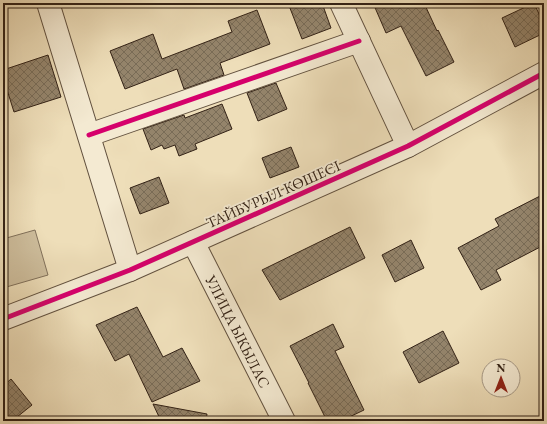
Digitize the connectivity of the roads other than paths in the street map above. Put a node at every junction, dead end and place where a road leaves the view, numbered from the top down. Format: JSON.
{"nodes":[{"id":1,"x":48,"y":3,"type":"edge"},
{"id":2,"x":341,"y":3,"type":"edge"},
{"id":3,"x":359,"y":41,"type":"junction"},
{"id":4,"x":544,"y":73,"type":"edge"},
{"id":5,"x":89,"y":135,"type":"junction"},
{"id":6,"x":408,"y":146,"type":"junction"},
{"id":7,"x":193,"y":242,"type":"junction"},
{"id":8,"x":130,"y":270,"type":"junction"},
{"id":9,"x":3,"y":319,"type":"edge"},
{"id":10,"x":284,"y":421,"type":"edge"}],
"edges":[{"from":1,"to":5,"type":"street"},
{"from":2,"to":3,"type":"street"},
{"from":3,"to":5,"type":"street"},
{"from":3,"to":6,"type":"street"},
{"from":4,"to":6,"type":"street","name":"ТАЙБУРЫЛ КӨШЕСІ"},
{"from":5,"to":8,"type":"street"},
{"from":6,"to":7,"type":"street","name":"ТАЙБУРЫЛ КӨШЕСІ"},
{"from":7,"to":8,"type":"street","name":"ТАЙБУРЫЛ КӨШЕСІ"},
{"from":7,"to":10,"type":"street","name":"УЛИЦА ЫКЫЛАС"},
{"from":8,"to":9,"type":"street","name":"ТАЙБУРЫЛ КӨШЕСІ"}]}
